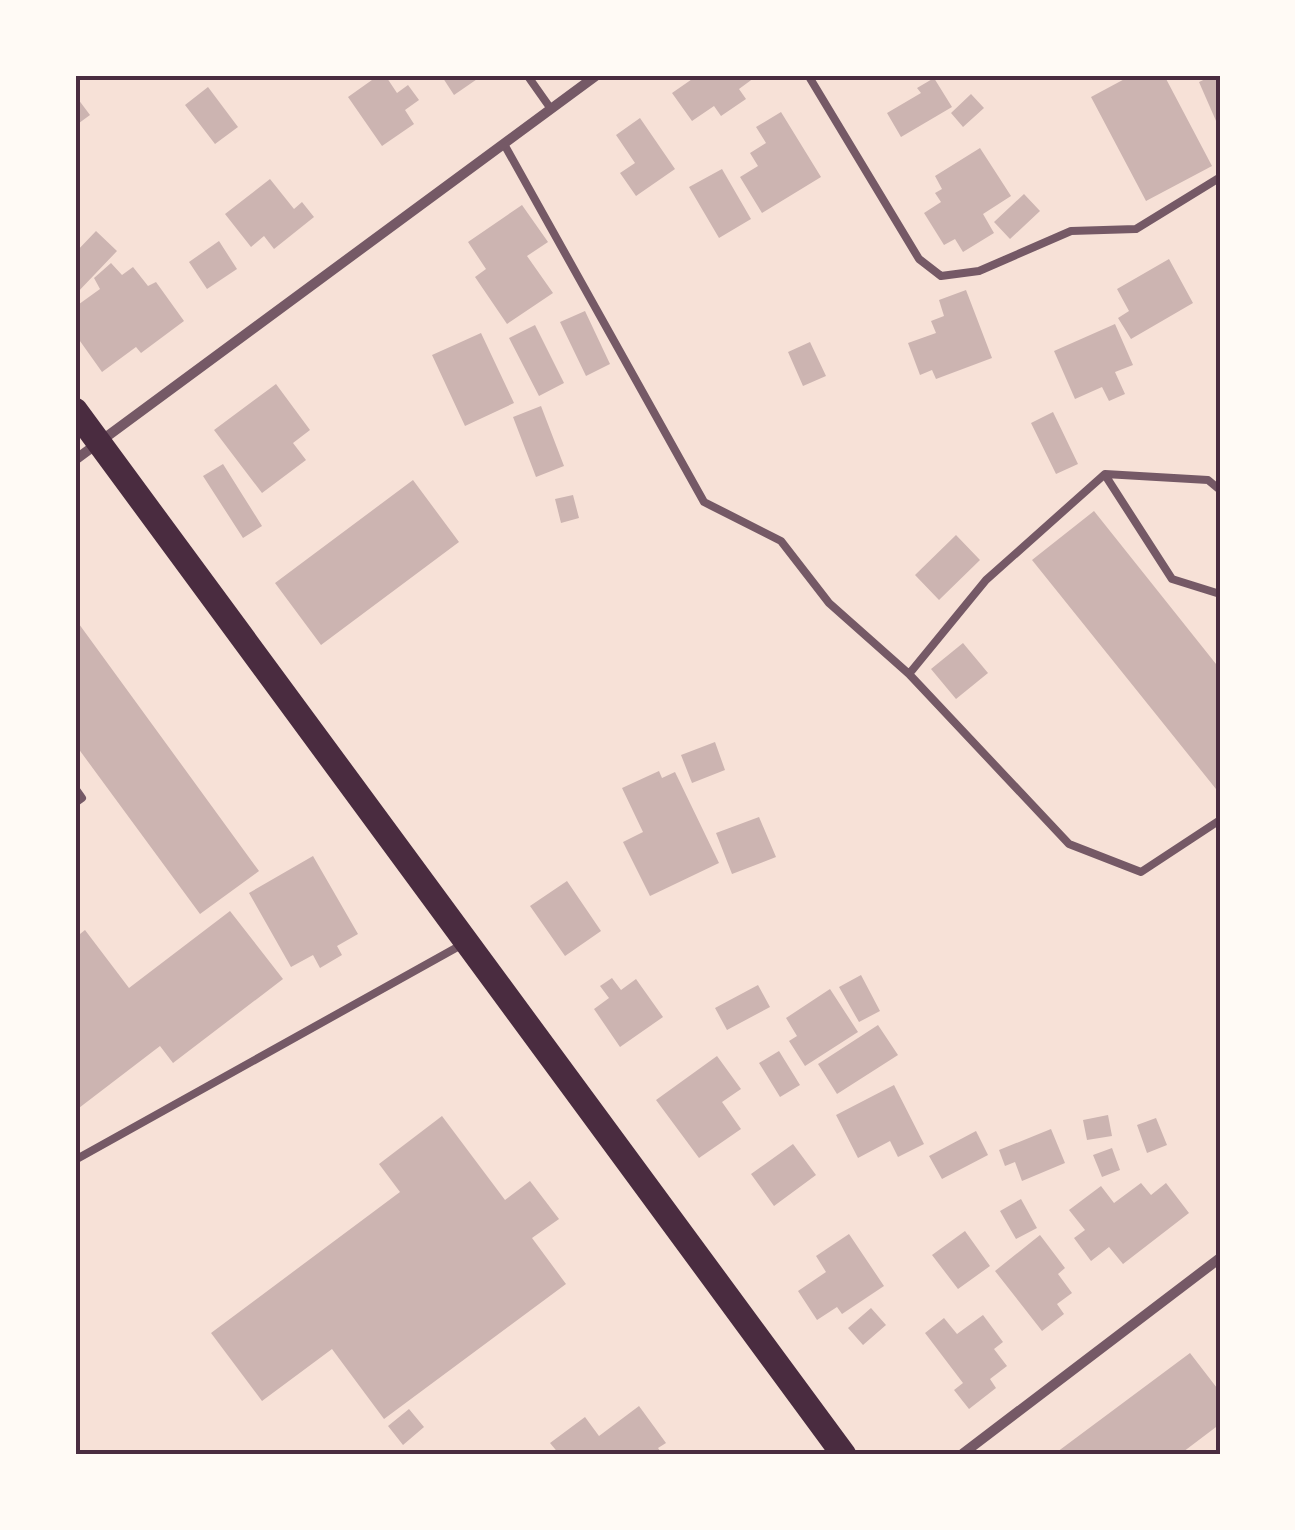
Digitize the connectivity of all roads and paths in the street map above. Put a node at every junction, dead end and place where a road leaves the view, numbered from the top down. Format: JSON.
{"nodes":[{"id":1,"x":527,"y":75,"type":"edge"},
{"id":2,"x":596,"y":75,"type":"edge"},
{"id":3,"x":808,"y":75,"type":"edge"},
{"id":4,"x":551,"y":108,"type":"junction"},
{"id":5,"x":504,"y":144,"type":"junction"},
{"id":6,"x":1219,"y":178,"type":"edge"},
{"id":7,"x":75,"y":410,"type":"edge"},
{"id":8,"x":99,"y":443,"type":"junction"},
{"id":9,"x":75,"y":460,"type":"edge"},
{"id":10,"x":1104,"y":474,"type":"junction"},
{"id":11,"x":1220,"y":490,"type":"edge"},
{"id":12,"x":1220,"y":594,"type":"edge"},
{"id":13,"x":909,"y":674,"type":"junction"},
{"id":14,"x":75,"y":788,"type":"edge"},
{"id":15,"x":75,"y":803,"type":"edge"},
{"id":16,"x":1220,"y":820,"type":"edge"},
{"id":17,"x":467,"y":942,"type":"junction"},
{"id":18,"x":75,"y":1160,"type":"edge"},
{"id":19,"x":1220,"y":1258,"type":"edge"},
{"id":20,"x":844,"y":1455,"type":"edge"},
{"id":21,"x":961,"y":1455,"type":"edge"}],
"edges":[{"from":1,"to":4,"type":"lane"},
{"from":2,"to":4,"type":"street"},
{"from":3,"to":6,"type":"lane"},
{"from":4,"to":5,"type":"street"},
{"from":5,"to":8,"type":"street"},
{"from":5,"to":13,"type":"lane"},
{"from":7,"to":8,"type":"main road"},
{"from":8,"to":9,"type":"street"},
{"from":8,"to":17,"type":"main road"},
{"from":10,"to":11,"type":"lane"},
{"from":10,"to":12,"type":"lane"},
{"from":10,"to":13,"type":"lane"},
{"from":13,"to":16,"type":"lane"},
{"from":14,"to":15,"type":"lane"},
{"from":17,"to":18,"type":"lane"},
{"from":17,"to":20,"type":"main road"},
{"from":19,"to":21,"type":"street"}]}
